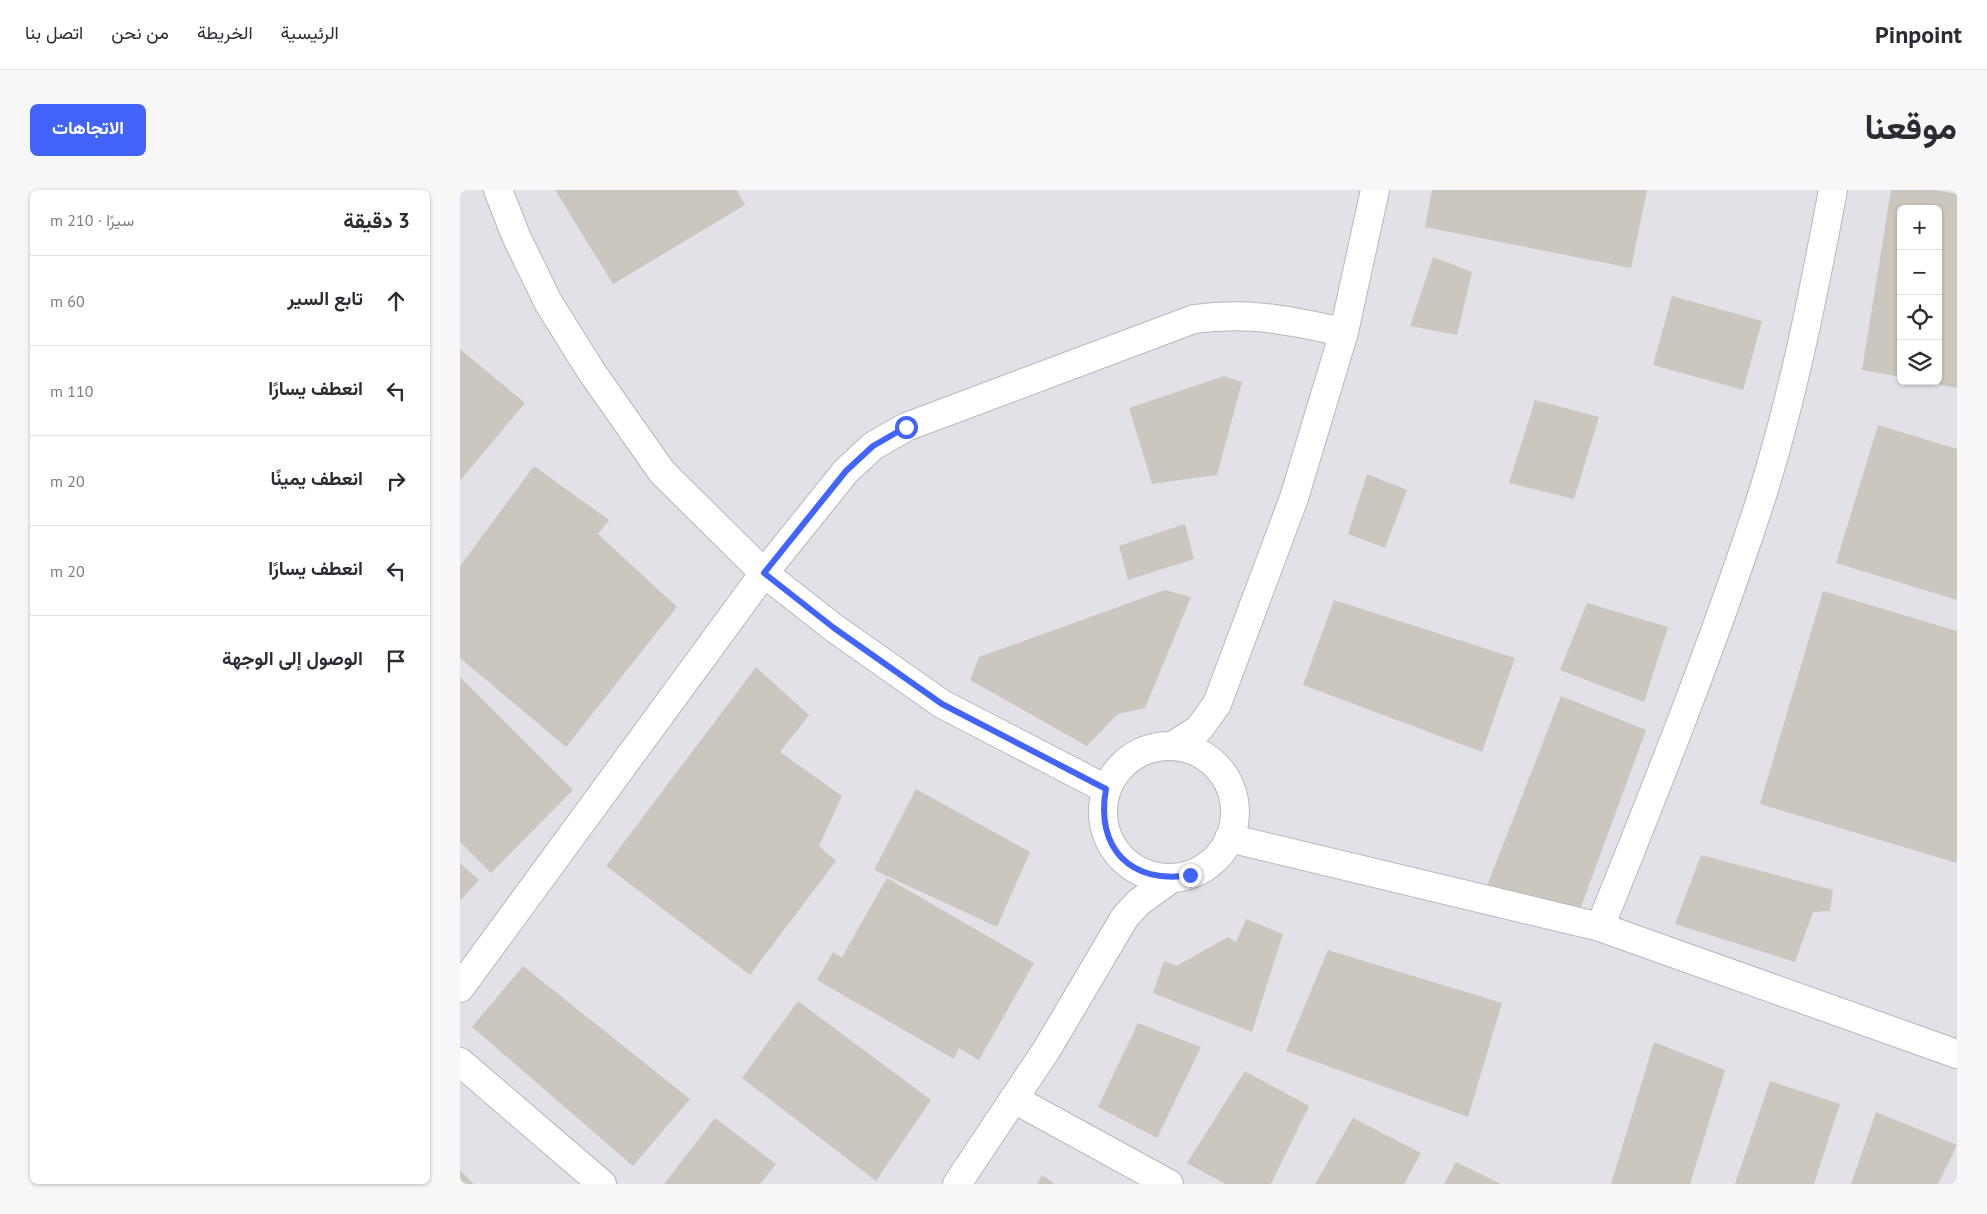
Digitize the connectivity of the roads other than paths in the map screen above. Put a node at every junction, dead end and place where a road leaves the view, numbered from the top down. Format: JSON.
{"nodes":[{"id":1,"x":498,"y":190,"type":"edge"},
{"id":2,"x":1375,"y":190,"type":"edge"},
{"id":3,"x":1832,"y":190,"type":"edge"},
{"id":4,"x":1344,"y":332,"type":"junction"},
{"id":5,"x":764,"y":573,"type":"junction"},
{"id":6,"x":1217,"y":704,"type":"junction"},
{"id":7,"x":1174,"y":745,"type":"junction"},
{"id":8,"x":1220,"y":769,"type":"junction"},
{"id":9,"x":1106,"y":789,"type":"junction"},
{"id":10,"x":1230,"y":838,"type":"junction"},
{"id":11,"x":1118,"y":854,"type":"junction"},
{"id":12,"x":1172,"y":878,"type":"junction"},
{"id":13,"x":1600,"y":927,"type":"junction"},
{"id":14,"x":1114,"y":934,"type":"junction"},
{"id":15,"x":460,"y":988,"type":"edge"},
{"id":16,"x":1957,"y":1054,"type":"edge"},
{"id":17,"x":460,"y":1062,"type":"edge"},
{"id":18,"x":1014,"y":1099,"type":"junction"},
{"id":19,"x":602,"y":1184,"type":"edge"},
{"id":20,"x":957,"y":1184,"type":"edge"},
{"id":21,"x":1169,"y":1184,"type":"edge"}],
"edges":[{"from":1,"to":5,"type":"street"},
{"from":2,"to":4,"type":"street"},
{"from":3,"to":13,"type":"street"},
{"from":4,"to":5,"type":"street"},
{"from":4,"to":6,"type":"street"},
{"from":5,"to":9,"type":"street"},
{"from":5,"to":15,"type":"street"},
{"from":6,"to":7,"type":"street"},
{"from":6,"to":8,"type":"street"},
{"from":7,"to":8,"type":"street"},
{"from":7,"to":9,"type":"street"},
{"from":8,"to":10,"type":"street"},
{"from":9,"to":11,"type":"street"},
{"from":10,"to":12,"type":"street"},
{"from":10,"to":13,"type":"street"},
{"from":11,"to":12,"type":"street"},
{"from":11,"to":14,"type":"street"},
{"from":12,"to":14,"type":"street"},
{"from":13,"to":16,"type":"street"},
{"from":14,"to":18,"type":"street"},
{"from":17,"to":19,"type":"street"},
{"from":18,"to":20,"type":"street"},
{"from":18,"to":21,"type":"street"}]}
